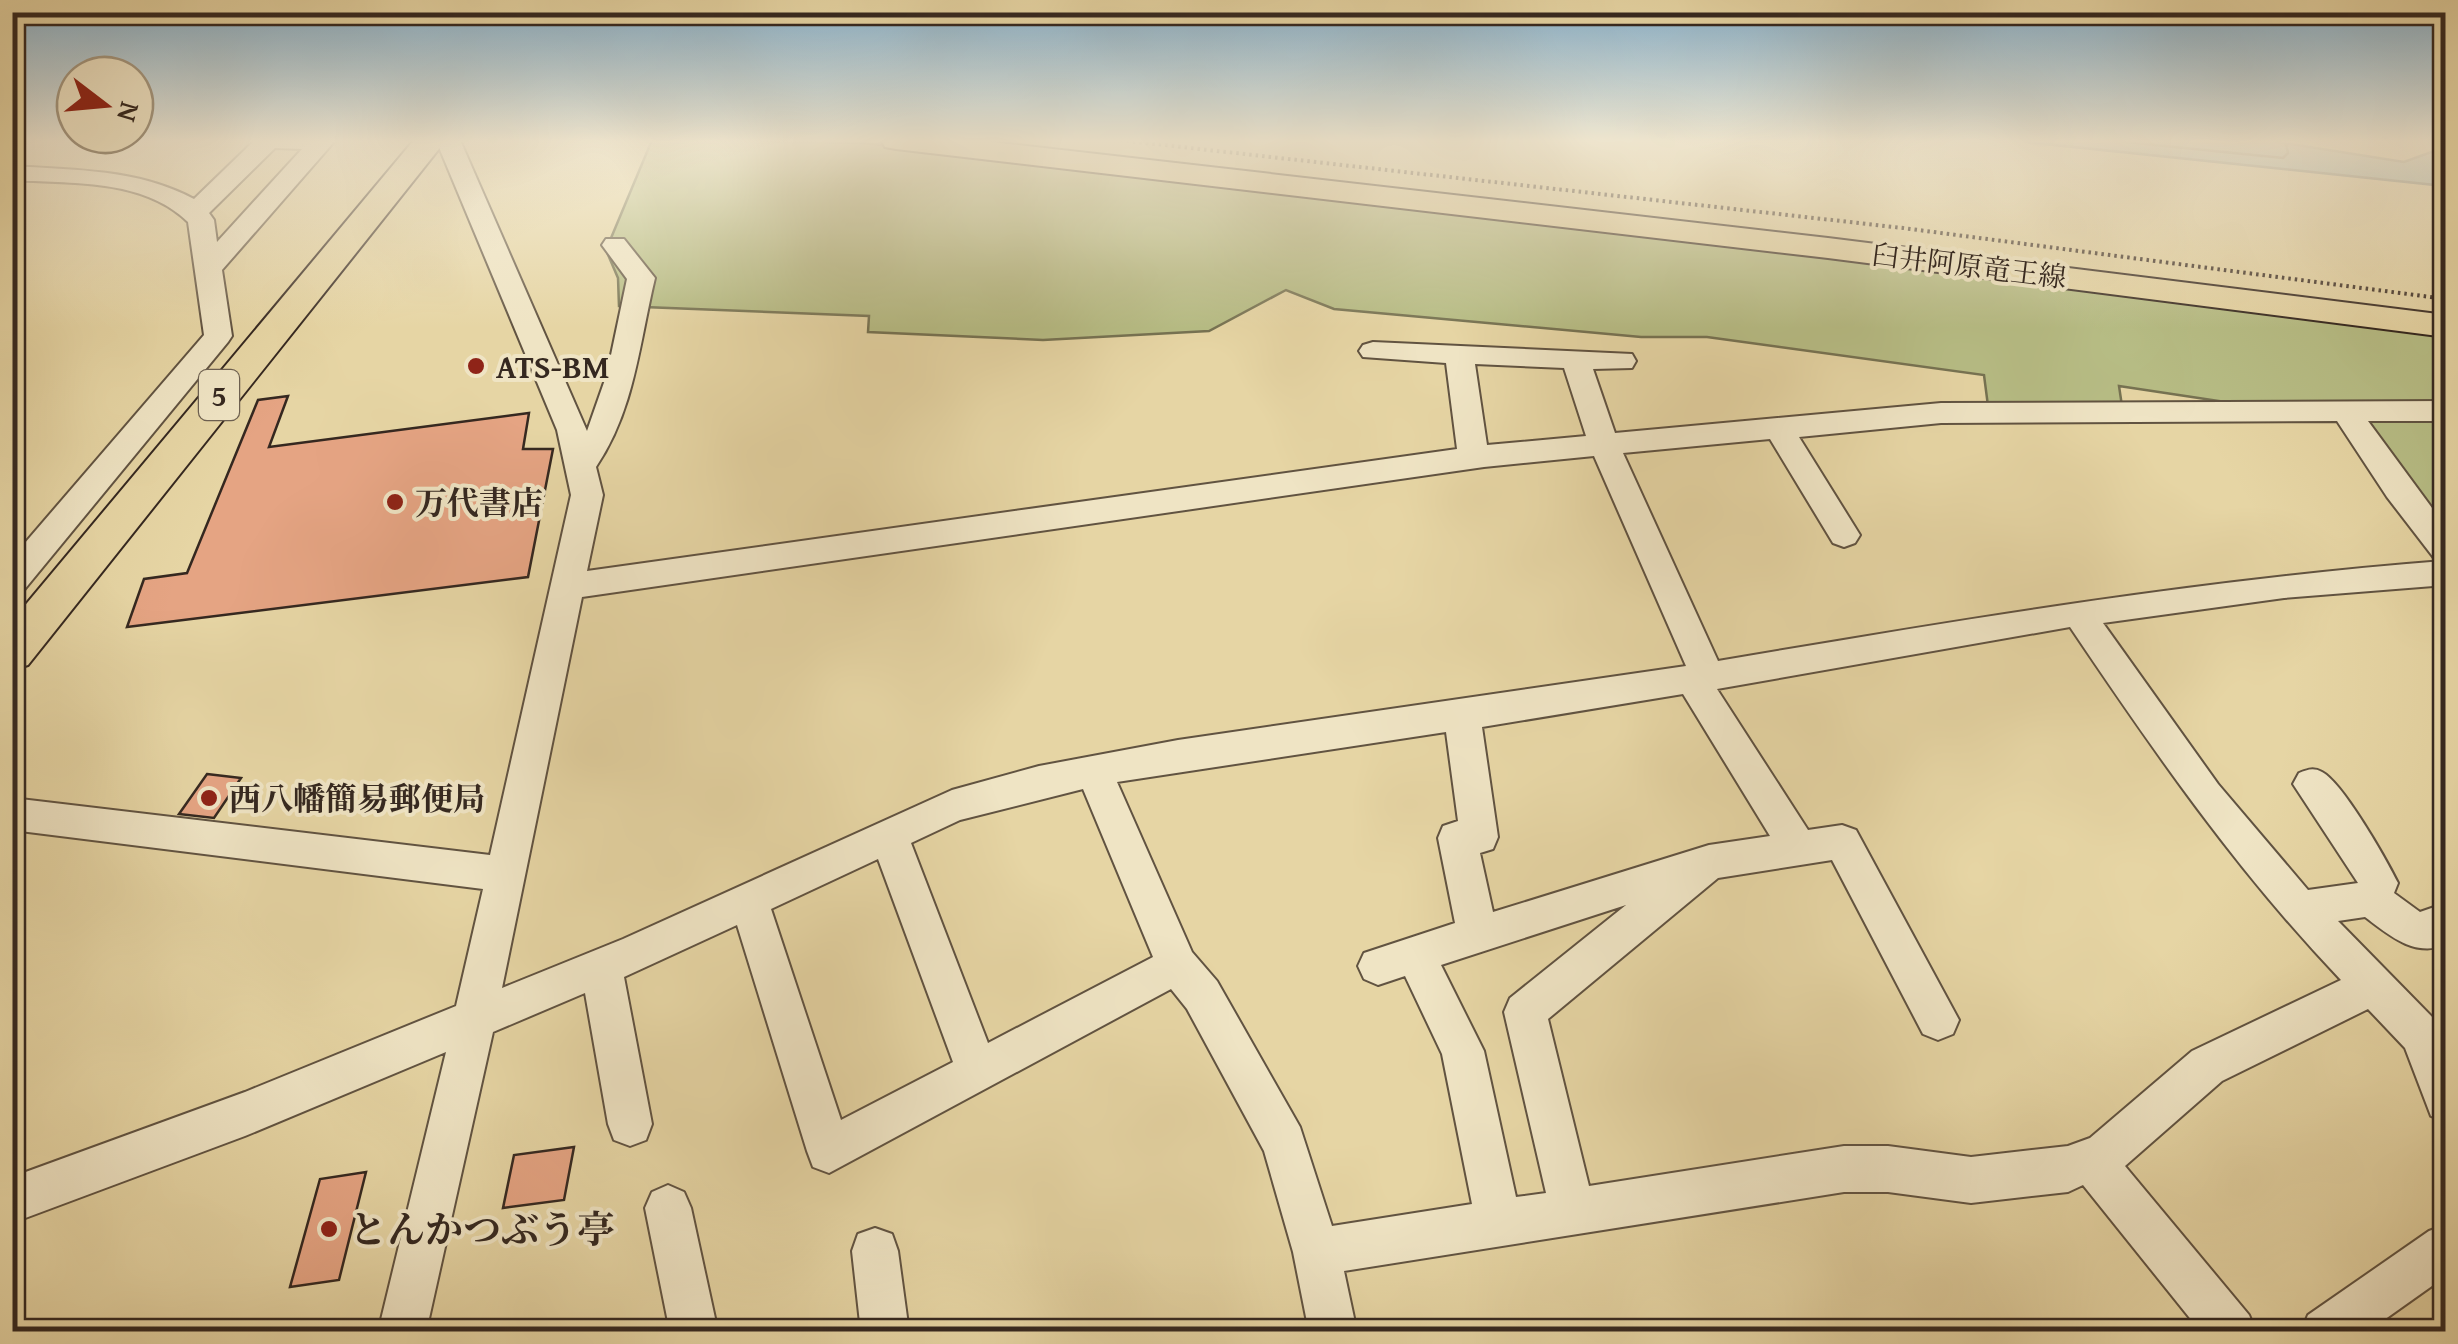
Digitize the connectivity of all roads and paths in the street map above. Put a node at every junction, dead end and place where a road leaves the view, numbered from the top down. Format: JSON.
{"nodes":[{"id":1,"x":182,"y":203,"type":"edge"},
{"id":2,"x":205,"y":203,"type":"edge"},
{"id":3,"x":267,"y":203,"type":"edge"},
{"id":4,"x":362,"y":203,"type":"edge"},
{"id":5,"x":365,"y":203,"type":"edge"},
{"id":6,"x":475,"y":203,"type":"edge"},
{"id":7,"x":1441,"y":203,"type":"edge"},
{"id":8,"x":1678,"y":203,"type":"edge"},
{"id":9,"x":195,"y":212,"type":"junction"},
{"id":10,"x":615,"y":245,"type":"dead end"},
{"id":11,"x":208,"y":269,"type":"junction"},
{"id":12,"x":2446,"y":300,"type":"edge"},
{"id":13,"x":2446,"y":326,"type":"edge"},
{"id":14,"x":1373,"y":350,"type":"dead end"},
{"id":15,"x":1460,"y":354,"type":"junction"},
{"id":16,"x":1575,"y":359,"type":"junction"},
{"id":17,"x":1622,"y":361,"type":"dead end"},
{"id":18,"x":2446,"y":411,"type":"edge"},
{"id":19,"x":2348,"y":412,"type":"junction"},
{"id":20,"x":1778,"y":428,"type":"junction"},
{"id":21,"x":1604,"y":445,"type":"junction"},
{"id":22,"x":1474,"y":458,"type":"junction"},
{"id":23,"x":583,"y":462,"type":"junction"},
{"id":24,"x":1844,"y":536,"type":"dead end"},
{"id":25,"x":2446,"y":550,"type":"edge"},
{"id":26,"x":2446,"y":574,"type":"edge"},
{"id":27,"x":12,"y":581,"type":"edge"},
{"id":28,"x":570,"y":586,"type":"junction"},
{"id":29,"x":12,"y":612,"type":"edge"},
{"id":30,"x":2078,"y":613,"type":"junction"},
{"id":31,"x":12,"y":653,"type":"edge"},
{"id":32,"x":1700,"y":678,"type":"junction"},
{"id":33,"x":1462,"y":716,"type":"junction"},
{"id":34,"x":1094,"y":772,"type":"junction"},
{"id":35,"x":2312,"y":784,"type":"dead end"},
{"id":36,"x":12,"y":814,"type":"edge"},
{"id":37,"x":888,"y":834,"type":"junction"},
{"id":38,"x":1798,"y":848,"type":"junction"},
{"id":39,"x":1710,"y":862,"type":"junction"},
{"id":40,"x":504,"y":874,"type":"junction"},
{"id":41,"x":2371,"y":899,"type":"junction"},
{"id":42,"x":749,"y":900,"type":"junction"},
{"id":43,"x":2298,"y":909,"type":"junction"},
{"id":44,"x":2446,"y":922,"type":"edge"},
{"id":45,"x":1478,"y":934,"type":"junction"},
{"id":46,"x":1177,"y":965,"type":"junction"},
{"id":47,"x":601,"y":966,"type":"junction"},
{"id":48,"x":2372,"y":986,"type":"junction"},
{"id":49,"x":476,"y":1017,"type":"junction"},
{"id":50,"x":1938,"y":1020,"type":"dead end"},
{"id":51,"x":978,"y":1072,"type":"junction"},
{"id":52,"x":2446,"y":1101,"type":"edge"},
{"id":53,"x":630,"y":1124,"type":"dead end"},
{"id":54,"x":2090,"y":1160,"type":"junction"},
{"id":55,"x":12,"y":1200,"type":"edge"},
{"id":56,"x":668,"y":1208,"type":"dead end"},
{"id":57,"x":1573,"y":1212,"type":"junction"},
{"id":58,"x":1499,"y":1224,"type":"junction"},
{"id":59,"x":2446,"y":1248,"type":"edge"},
{"id":60,"x":875,"y":1251,"type":"dead end"},
{"id":61,"x":1316,"y":1252,"type":"junction"},
{"id":62,"x":402,"y":1332,"type":"edge"},
{"id":63,"x":694,"y":1332,"type":"edge"},
{"id":64,"x":886,"y":1332,"type":"edge"},
{"id":65,"x":1333,"y":1332,"type":"edge"},
{"id":66,"x":2232,"y":1332,"type":"edge"},
{"id":67,"x":2325,"y":1332,"type":"edge"}],
"edges":[{"from":1,"to":9,"type":"street"},
{"from":2,"to":9,"type":"street"},
{"from":3,"to":11,"type":"street"},
{"from":4,"to":29,"type":"main road","number":"5"},
{"from":5,"to":31,"type":"main road","number":"5"},
{"from":6,"to":23,"type":"street"},
{"from":7,"to":13,"type":"main road","name":"臼井阿原竜王線"},
{"from":8,"to":12,"type":"path"},
{"from":9,"to":11,"type":"street"},
{"from":10,"to":23,"type":"street"},
{"from":11,"to":27,"type":"street"},
{"from":14,"to":15,"type":"street"},
{"from":15,"to":16,"type":"street"},
{"from":15,"to":22,"type":"street"},
{"from":16,"to":17,"type":"street"},
{"from":16,"to":21,"type":"street"},
{"from":18,"to":19,"type":"street"},
{"from":19,"to":20,"type":"street"},
{"from":19,"to":25,"type":"street"},
{"from":20,"to":21,"type":"street"},
{"from":20,"to":24,"type":"street"},
{"from":21,"to":22,"type":"street"},
{"from":21,"to":32,"type":"street"},
{"from":22,"to":28,"type":"street"},
{"from":23,"to":28,"type":"street"},
{"from":26,"to":30,"type":"street"},
{"from":28,"to":40,"type":"street"},
{"from":30,"to":32,"type":"street"},
{"from":30,"to":43,"type":"street"},
{"from":32,"to":33,"type":"street"},
{"from":32,"to":38,"type":"street"},
{"from":33,"to":34,"type":"street"},
{"from":33,"to":45,"type":"street"},
{"from":34,"to":37,"type":"street"},
{"from":34,"to":46,"type":"street"},
{"from":35,"to":41,"type":"street"},
{"from":36,"to":40,"type":"street"},
{"from":37,"to":42,"type":"street"},
{"from":37,"to":51,"type":"street"},
{"from":38,"to":39,"type":"street"},
{"from":38,"to":50,"type":"street"},
{"from":39,"to":45,"type":"street"},
{"from":39,"to":57,"type":"street"},
{"from":40,"to":49,"type":"street"},
{"from":41,"to":43,"type":"street"},
{"from":41,"to":44,"type":"street"},
{"from":42,"to":47,"type":"street"},
{"from":42,"to":51,"type":"street"},
{"from":43,"to":48,"type":"street"},
{"from":45,"to":58,"type":"street"},
{"from":46,"to":51,"type":"street"},
{"from":46,"to":61,"type":"street"},
{"from":47,"to":49,"type":"street"},
{"from":47,"to":53,"type":"street"},
{"from":48,"to":52,"type":"street"},
{"from":48,"to":54,"type":"street"},
{"from":49,"to":55,"type":"street"},
{"from":49,"to":62,"type":"street"},
{"from":54,"to":57,"type":"street"},
{"from":54,"to":66,"type":"street"},
{"from":56,"to":63,"type":"street"},
{"from":57,"to":58,"type":"street"},
{"from":58,"to":61,"type":"street"},
{"from":59,"to":67,"type":"street"},
{"from":60,"to":64,"type":"street"},
{"from":61,"to":65,"type":"street"}]}
